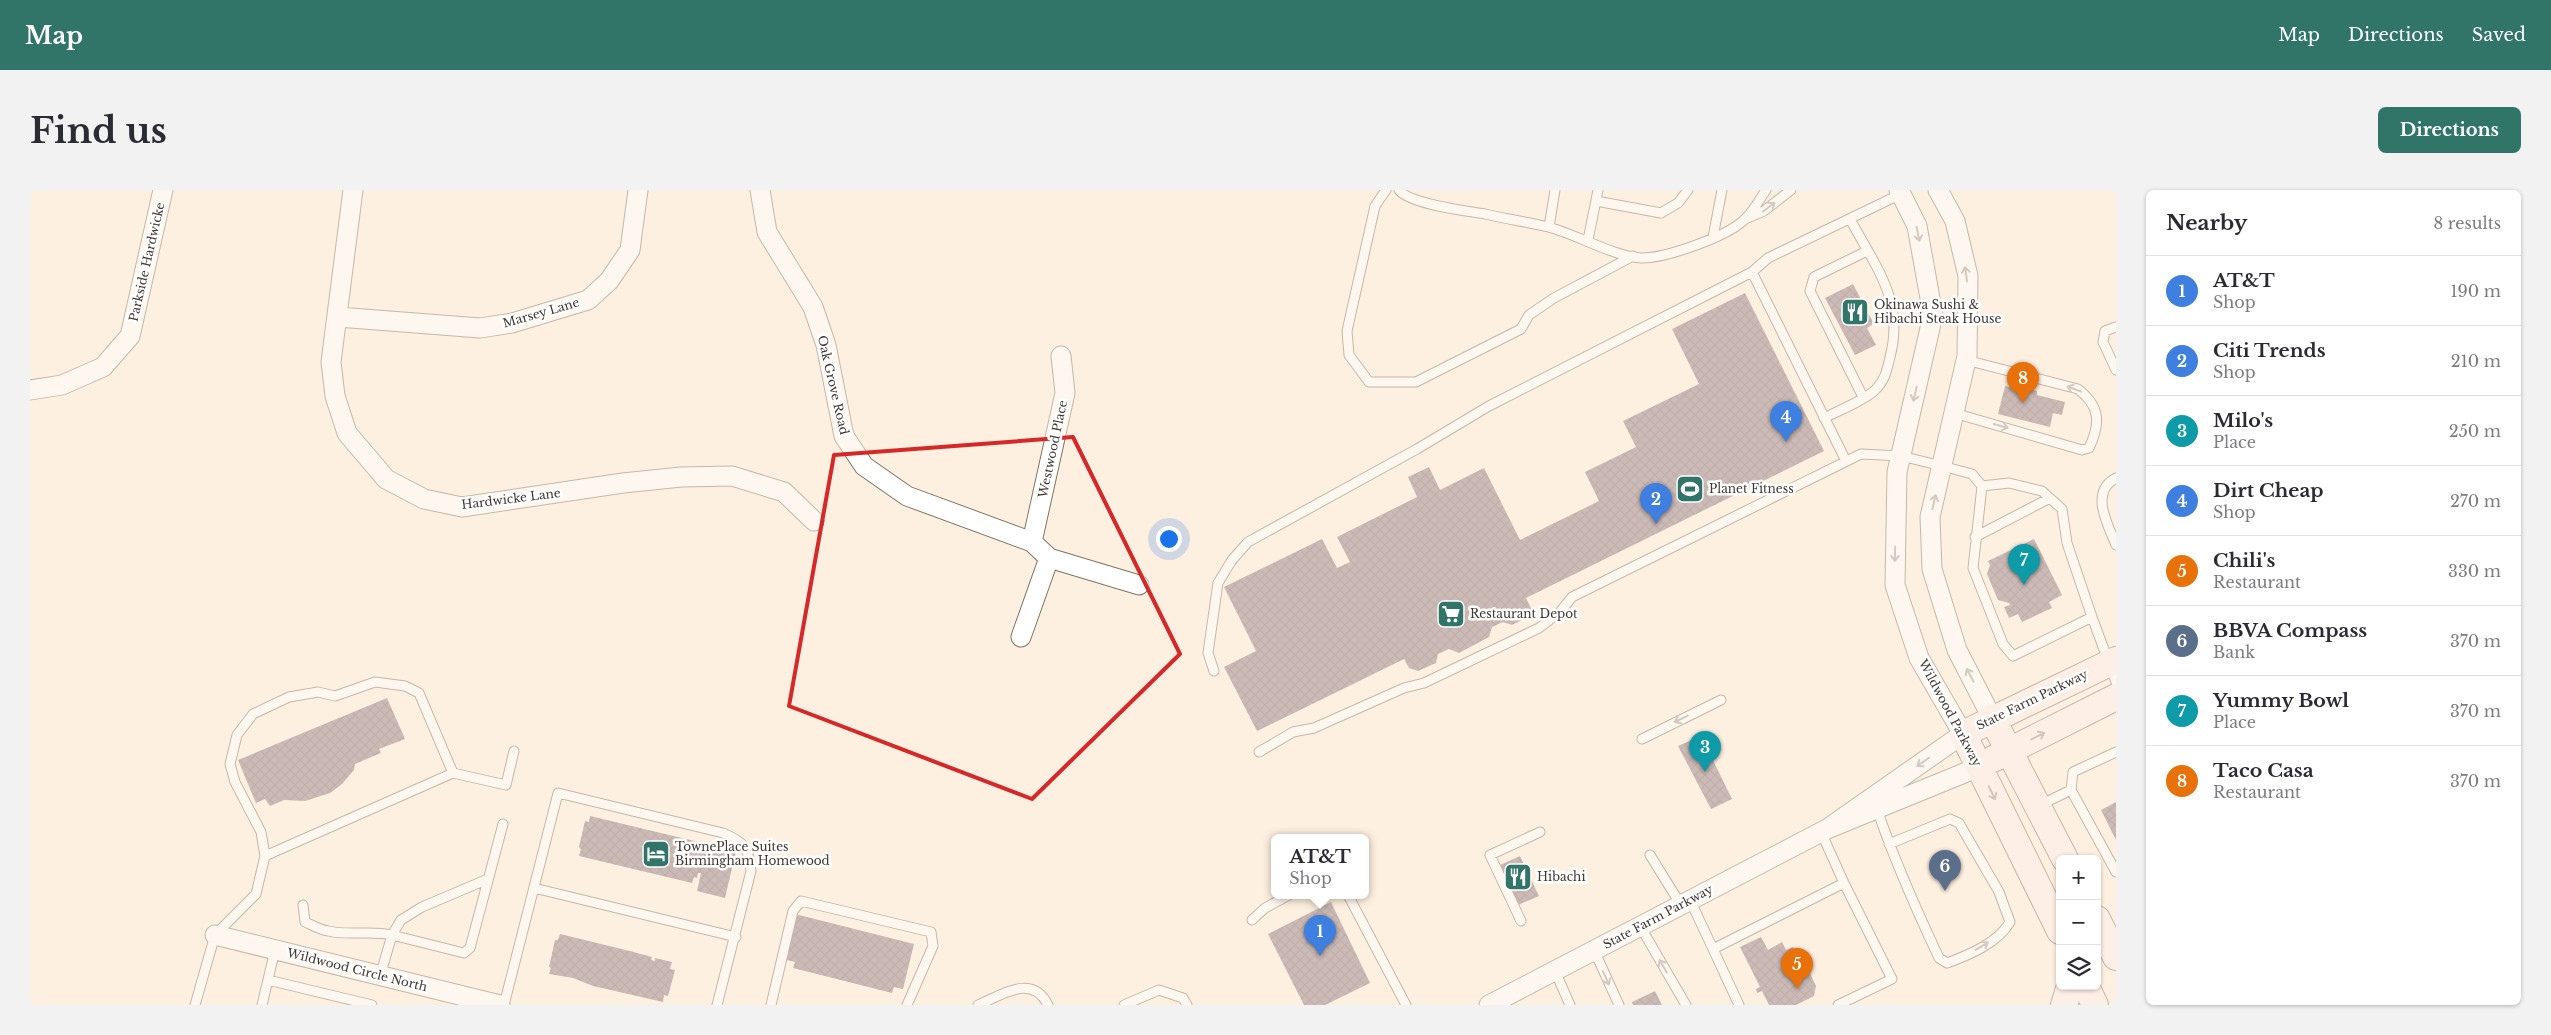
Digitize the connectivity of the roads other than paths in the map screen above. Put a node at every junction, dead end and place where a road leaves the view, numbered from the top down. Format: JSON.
{"nodes":[{"id":1,"x":163,"y":190,"type":"edge"},
{"id":2,"x":353,"y":190,"type":"edge"},
{"id":3,"x":638,"y":190,"type":"edge"},
{"id":4,"x":760,"y":190,"type":"edge"},
{"id":5,"x":1386,"y":190,"type":"edge"},
{"id":6,"x":1399,"y":190,"type":"edge"},
{"id":7,"x":1555,"y":190,"type":"edge"},
{"id":8,"x":1598,"y":190,"type":"edge"},
{"id":9,"x":1688,"y":190,"type":"edge"},
{"id":10,"x":1722,"y":190,"type":"edge"},
{"id":11,"x":1766,"y":190,"type":"edge"},
{"id":12,"x":1791,"y":190,"type":"edge"},
{"id":13,"x":1938,"y":190,"type":"edge"},
{"id":14,"x":1902,"y":192,"type":"edge"},
{"id":15,"x":1596,"y":201,"type":"junction"},
{"id":16,"x":1745,"y":219,"type":"junction"},
{"id":17,"x":1850,"y":219,"type":"junction"},
{"id":18,"x":1548,"y":227,"type":"junction"},
{"id":19,"x":1713,"y":237,"type":"junction"},
{"id":20,"x":1588,"y":240,"type":"junction"},
{"id":21,"x":1867,"y":251,"type":"junction"},
{"id":22,"x":1633,"y":256,"type":"junction"},
{"id":23,"x":1752,"y":272,"type":"junction"},
{"id":24,"x":338,"y":317,"type":"junction"},
{"id":25,"x":2116,"y":327,"type":"edge"},
{"id":26,"x":1061,"y":356,"type":"dead end"},
{"id":27,"x":1966,"y":360,"type":"junction"},
{"id":28,"x":2116,"y":370,"type":"edge"},
{"id":29,"x":30,"y":390,"type":"edge"},
{"id":30,"x":1863,"y":397,"type":"junction"},
{"id":31,"x":1954,"y":413,"type":"junction"},
{"id":32,"x":1824,"y":418,"type":"junction"},
{"id":33,"x":1901,"y":456,"type":"junction"},
{"id":34,"x":1846,"y":461,"type":"junction"},
{"id":35,"x":1942,"y":466,"type":"junction"},
{"id":36,"x":2116,"y":478,"type":"edge"},
{"id":37,"x":1982,"y":486,"type":"junction"},
{"id":38,"x":2050,"y":498,"type":"junction"},
{"id":39,"x":814,"y":521,"type":"dead end"},
{"id":40,"x":1975,"y":537,"type":"junction"},
{"id":41,"x":1032,"y":542,"type":"junction"},
{"id":42,"x":2116,"y":545,"type":"edge"},
{"id":43,"x":1049,"y":558,"type":"junction"},
{"id":44,"x":1139,"y":585,"type":"dead end"},
{"id":45,"x":2092,"y":617,"type":"junction"},
{"id":46,"x":1021,"y":637,"type":"dead end"},
{"id":47,"x":2114,"y":668,"type":"edge"},
{"id":48,"x":1214,"y":671,"type":"dead end"},
{"id":49,"x":2116,"y":697,"type":"edge"},
{"id":50,"x":1721,"y":700,"type":"dead end"},
{"id":51,"x":1992,"y":718,"type":"junction"},
{"id":52,"x":1963,"y":734,"type":"junction"},
{"id":53,"x":1642,"y":739,"type":"dead end"},
{"id":54,"x":514,"y":751,"type":"dead end"},
{"id":55,"x":2008,"y":751,"type":"junction"},
{"id":56,"x":1259,"y":752,"type":"dead end"},
{"id":57,"x":2116,"y":752,"type":"edge"},
{"id":58,"x":1979,"y":767,"type":"junction"},
{"id":59,"x":454,"y":773,"type":"junction"},
{"id":60,"x":2071,"y":790,"type":"junction"},
{"id":61,"x":2037,"y":807,"type":"junction"},
{"id":62,"x":1877,"y":809,"type":"junction"},
{"id":63,"x":503,"y":824,"type":"dead end"},
{"id":64,"x":1824,"y":831,"type":"junction"},
{"id":65,"x":1540,"y":832,"type":"dead end"},
{"id":66,"x":1889,"y":844,"type":"junction"},
{"id":67,"x":1650,"y":855,"type":"dead end"},
{"id":68,"x":2063,"y":855,"type":"edge"},
{"id":69,"x":265,"y":856,"type":"junction"},
{"id":70,"x":2116,"y":872,"type":"edge"},
{"id":71,"x":488,"y":879,"type":"junction"},
{"id":72,"x":1844,"y":884,"type":"junction"},
{"id":73,"x":534,"y":888,"type":"junction"},
{"id":74,"x":1282,"y":899,"type":"edge"},
{"id":75,"x":1350,"y":899,"type":"edge"},
{"id":76,"x":1686,"y":903,"type":"junction"},
{"id":77,"x":303,"y":905,"type":"dead end"},
{"id":78,"x":1252,"y":920,"type":"dead end"},
{"id":79,"x":1521,"y":921,"type":"dead end"},
{"id":80,"x":2056,"y":923,"type":"edge"},
{"id":81,"x":1640,"y":926,"type":"junction"},
{"id":82,"x":2101,"y":926,"type":"edge"},
{"id":83,"x":215,"y":935,"type":"junction"},
{"id":84,"x":392,"y":935,"type":"junction"},
{"id":85,"x":736,"y":937,"type":"junction"},
{"id":86,"x":1713,"y":949,"type":"junction"},
{"id":87,"x":275,"y":950,"type":"junction"},
{"id":88,"x":1594,"y":950,"type":"junction"},
{"id":89,"x":2115,"y":952,"type":"edge"},
{"id":90,"x":1555,"y":971,"type":"junction"},
{"id":91,"x":380,"y":976,"type":"junction"},
{"id":92,"x":268,"y":980,"type":"junction"},
{"id":93,"x":2069,"y":990,"type":"edge"},
{"id":94,"x":2088,"y":990,"type":"edge"},
{"id":95,"x":195,"y":1005,"type":"edge"},
{"id":96,"x":262,"y":1005,"type":"edge"},
{"id":97,"x":372,"y":1005,"type":"edge"},
{"id":98,"x":500,"y":1005,"type":"edge"},
{"id":99,"x":504,"y":1005,"type":"edge"},
{"id":100,"x":717,"y":1005,"type":"edge"},
{"id":101,"x":771,"y":1005,"type":"edge"},
{"id":102,"x":907,"y":1005,"type":"edge"},
{"id":103,"x":978,"y":1005,"type":"edge"},
{"id":104,"x":1048,"y":1005,"type":"edge"},
{"id":105,"x":1124,"y":1005,"type":"edge"},
{"id":106,"x":1188,"y":1005,"type":"edge"},
{"id":107,"x":1406,"y":1005,"type":"edge"},
{"id":108,"x":1489,"y":1005,"type":"edge"},
{"id":109,"x":1570,"y":1005,"type":"edge"},
{"id":110,"x":1618,"y":1005,"type":"edge"},
{"id":111,"x":1686,"y":1005,"type":"edge"},
{"id":112,"x":1739,"y":1005,"type":"edge"},
{"id":113,"x":1838,"y":1005,"type":"edge"},
{"id":114,"x":2064,"y":1005,"type":"edge"},
{"id":115,"x":2095,"y":1005,"type":"edge"}],
"edges":[{"from":1,"to":29,"type":"street","name":"Parkside Hardwicke"},
{"from":2,"to":24,"type":"street","name":"Hardwicke Lane"},
{"from":3,"to":24,"type":"street","name":"Marsey Lane"},
{"from":4,"to":41,"type":"street","name":"Oak Grove Road"},
{"from":5,"to":22,"type":"lane"},
{"from":6,"to":18,"type":"lane"},
{"from":7,"to":18,"type":"lane"},
{"from":8,"to":15,"type":"lane"},
{"from":9,"to":15,"type":"lane"},
{"from":10,"to":19,"type":"lane"},
{"from":11,"to":16,"type":"lane"},
{"from":16,"to":12,"type":"lane","one_way":true},
{"from":27,"to":13,"type":"street","one_way":true},
{"from":14,"to":17,"type":"lane"},
{"from":14,"to":33,"type":"street","name":"Wildwood Parkway","one_way":true},
{"from":15,"to":20,"type":"lane"},
{"from":16,"to":19,"type":"lane"},
{"from":17,"to":21,"type":"lane"},
{"from":17,"to":23,"type":"lane"},
{"from":18,"to":20,"type":"lane"},
{"from":19,"to":22,"type":"lane"},
{"from":20,"to":22,"type":"lane"},
{"from":21,"to":30,"type":"lane"},
{"from":21,"to":30,"type":"lane"},
{"from":23,"to":32,"type":"lane"},
{"from":23,"to":48,"type":"lane"},
{"from":24,"to":39,"type":"street","name":"Hardwicke Lane"},
{"from":25,"to":28,"type":"lane"},
{"from":26,"to":41,"type":"street","name":"Westwood Place"},
{"from":27,"to":31,"type":"street"},
{"from":31,"to":27,"type":"lane","one_way":true},
{"from":30,"to":32,"type":"lane"},
{"from":31,"to":35,"type":"street"},
{"from":32,"to":34,"type":"lane"},
{"from":33,"to":34,"type":"lane"},
{"from":33,"to":35,"type":"lane"},
{"from":33,"to":52,"type":"street","name":"Wildwood Parkway","one_way":true},
{"from":34,"to":56,"type":"lane"},
{"from":35,"to":37,"type":"lane"},
{"from":51,"to":35,"type":"street","one_way":true},
{"from":36,"to":42,"type":"lane"},
{"from":37,"to":38,"type":"lane"},
{"from":37,"to":40,"type":"lane"},
{"from":38,"to":40,"type":"lane"},
{"from":38,"to":45,"type":"lane"},
{"from":40,"to":45,"type":"lane"},
{"from":41,"to":43,"type":"street","name":"Oak Grove Road"},
{"from":43,"to":44,"type":"street","name":"Oak Grove Road"},
{"from":43,"to":46,"type":"street"},
{"from":45,"to":47,"type":"lane"},
{"from":47,"to":51,"type":"street","name":"State Farm Parkway"},
{"from":55,"to":49,"type":"street","name":"State Farm Parkway","one_way":true},
{"from":50,"to":53,"type":"lane","one_way":true},
{"from":51,"to":52,"type":"street","name":"State Farm Parkway"},
{"from":51,"to":55,"type":"street"},
{"from":52,"to":58,"type":"street","name":"Wildwood Parkway"},
{"from":52,"to":64,"type":"street","name":"State Farm Parkway","one_way":true},
{"from":54,"to":59,"type":"lane"},
{"from":55,"to":58,"type":"street","name":"State Farm Parkway"},
{"from":55,"to":61,"type":"street"},
{"from":57,"to":60,"type":"lane"},
{"from":58,"to":62,"type":"street","name":"State Farm Parkway"},
{"from":58,"to":80,"type":"street","name":"Wildwood Parkway","one_way":true},
{"from":59,"to":69,"type":"lane"},
{"from":59,"to":69,"type":"lane"},
{"from":60,"to":61,"type":"lane"},
{"from":60,"to":70,"type":"lane"},
{"from":61,"to":68,"type":"street"},
{"from":62,"to":64,"type":"street","name":"State Farm Parkway"},
{"from":62,"to":66,"type":"lane"},
{"from":63,"to":71,"type":"lane"},
{"from":64,"to":72,"type":"lane"},
{"from":64,"to":76,"type":"street","name":"State Farm Parkway"},
{"from":65,"to":79,"type":"lane"},
{"from":66,"to":66,"type":"lane","one_way":true},
{"from":67,"to":76,"type":"lane"},
{"from":69,"to":83,"type":"lane"},
{"from":71,"to":84,"type":"lane"},
{"from":71,"to":84,"type":"lane"},
{"from":72,"to":86,"type":"lane"},
{"from":72,"to":113,"type":"lane"},
{"from":73,"to":85,"type":"lane"},
{"from":73,"to":85,"type":"lane"},
{"from":73,"to":99,"type":"lane"},
{"from":74,"to":78,"type":"lane"},
{"from":75,"to":107,"type":"lane"},
{"from":76,"to":81,"type":"street","name":"State Farm Parkway"},
{"from":76,"to":86,"type":"lane"},
{"from":77,"to":84,"type":"lane"},
{"from":81,"to":88,"type":"street","name":"State Farm Parkway"},
{"from":111,"to":81,"type":"lane","one_way":true},
{"from":82,"to":89,"type":"street"},
{"from":83,"to":87,"type":"street","name":"Wildwood Circle North"},
{"from":83,"to":95,"type":"lane"},
{"from":84,"to":91,"type":"lane"},
{"from":85,"to":100,"type":"lane"},
{"from":86,"to":112,"type":"lane"},
{"from":87,"to":91,"type":"street","name":"Wildwood Circle North"},
{"from":87,"to":92,"type":"lane"},
{"from":88,"to":90,"type":"street","name":"State Farm Parkway"},
{"from":88,"to":110,"type":"lane","one_way":true},
{"from":90,"to":108,"type":"street","name":"State Farm Parkway"},
{"from":90,"to":109,"type":"lane"},
{"from":91,"to":98,"type":"street","name":"Wildwood Circle North"},
{"from":92,"to":96,"type":"lane"},
{"from":92,"to":97,"type":"lane"},
{"from":93,"to":114,"type":"street"},
{"from":94,"to":115,"type":"street"},
{"from":101,"to":102,"type":"lane"},
{"from":103,"to":104,"type":"lane"},
{"from":105,"to":106,"type":"lane"}]}
